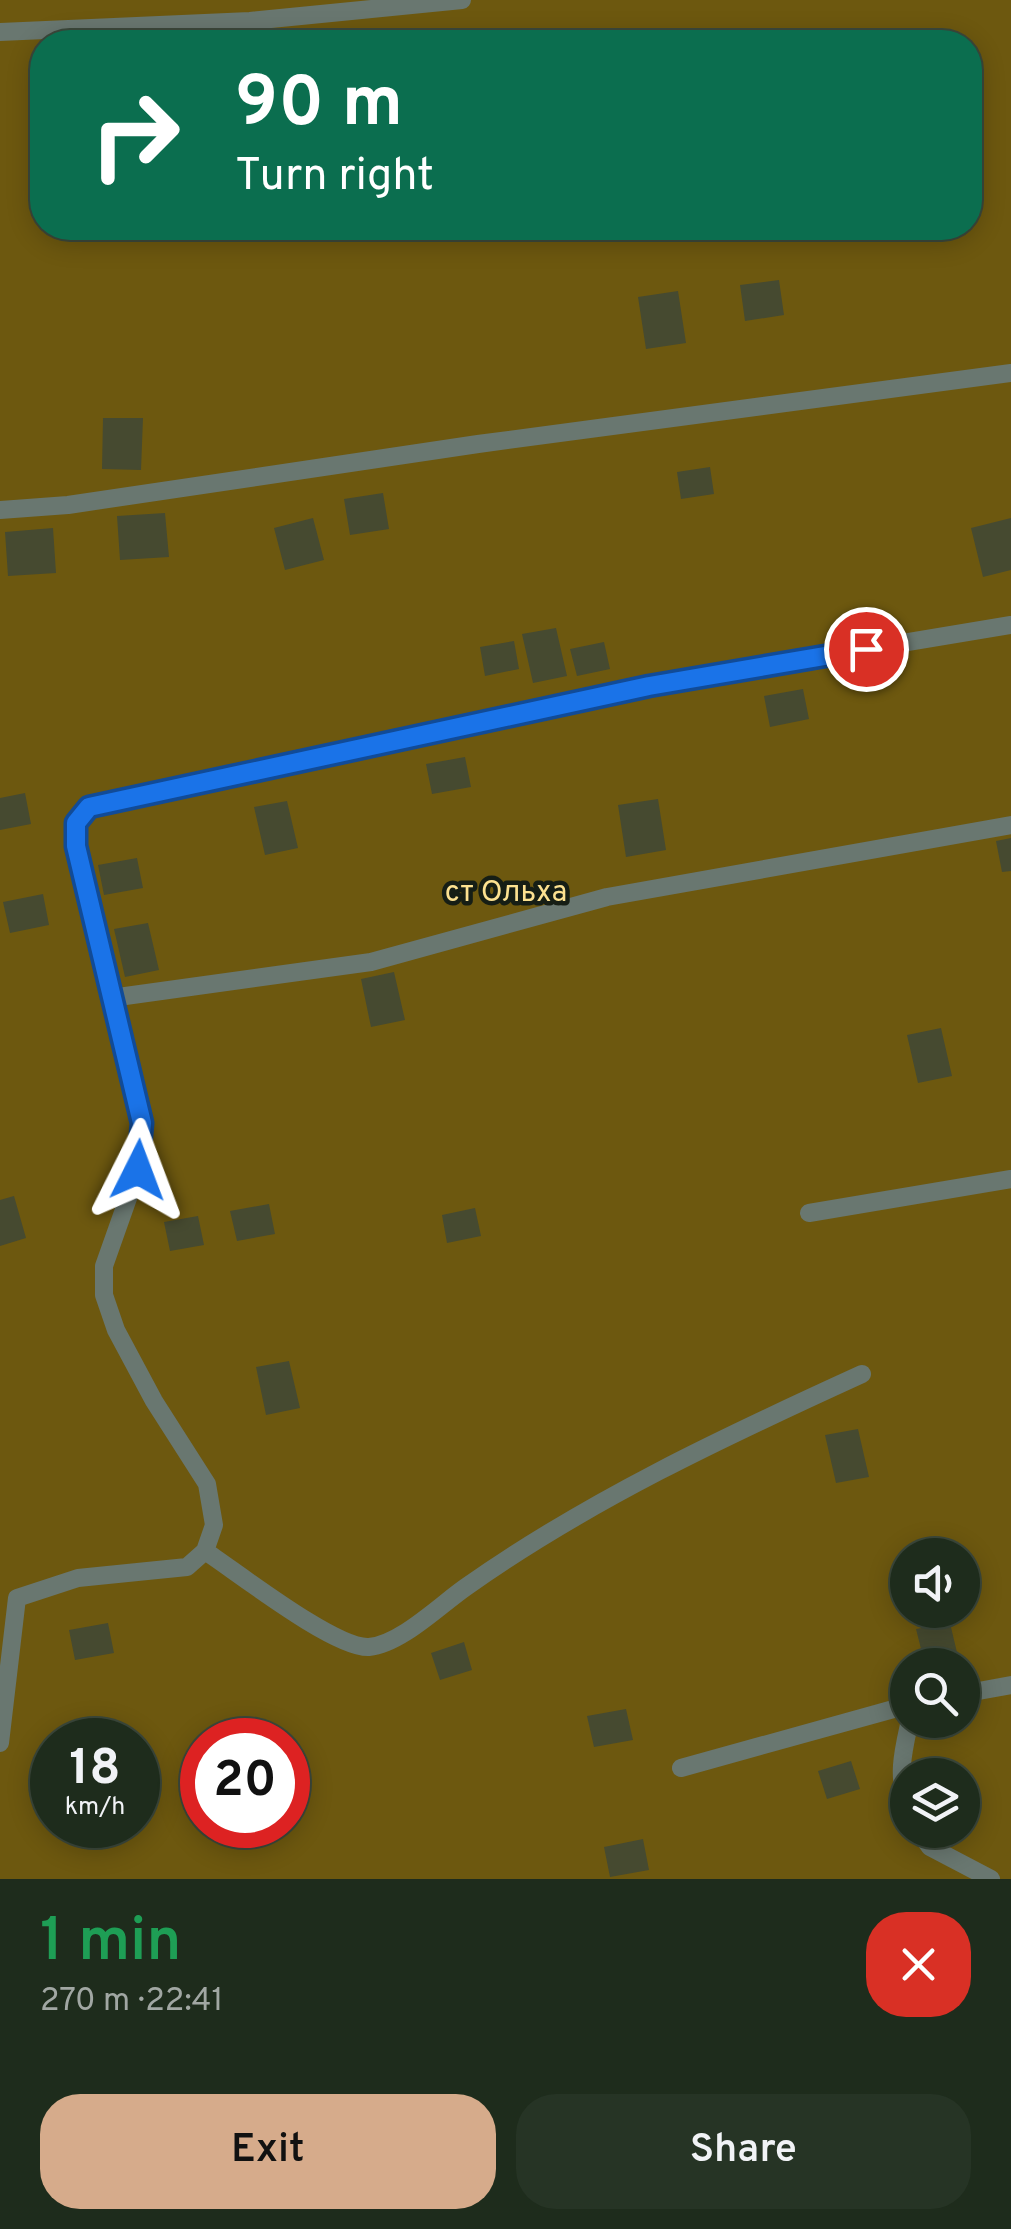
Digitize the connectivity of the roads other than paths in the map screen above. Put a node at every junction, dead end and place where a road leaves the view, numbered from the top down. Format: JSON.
{"nodes":[{"id":1,"x":462,"y":0,"type":"edge"},
{"id":2,"x":45,"y":30,"type":"edge"},
{"id":3,"x":30,"y":31,"type":"edge"},
{"id":4,"x":0,"y":32,"type":"edge"},
{"id":5,"x":1011,"y":373,"type":"edge"},
{"id":6,"x":0,"y":510,"type":"edge"},
{"id":7,"x":1011,"y":625,"type":"edge"},
{"id":8,"x":1011,"y":825,"type":"edge"},
{"id":9,"x":111,"y":998,"type":"junction"},
{"id":10,"x":1011,"y":1179,"type":"edge"},
{"id":11,"x":809,"y":1213,"type":"dead end"},
{"id":12,"x":862,"y":1374,"type":"dead end"},
{"id":13,"x":205,"y":1551,"type":"junction"},
{"id":14,"x":1011,"y":1684,"type":"edge"},
{"id":15,"x":980,"y":1690,"type":"edge"},
{"id":16,"x":890,"y":1710,"type":"edge"},
{"id":17,"x":0,"y":1744,"type":"edge"},
{"id":18,"x":681,"y":1768,"type":"dead end"},
{"id":19,"x":934,"y":1848,"type":"edge"},
{"id":20,"x":991,"y":1879,"type":"edge"}],
"edges":[{"from":1,"to":2,"type":"lane"},
{"from":3,"to":4,"type":"lane"},
{"from":5,"to":6,"type":"lane"},
{"from":7,"to":9,"type":"lane"},
{"from":8,"to":9,"type":"lane"},
{"from":9,"to":13,"type":"lane"},
{"from":10,"to":11,"type":"lane"},
{"from":12,"to":13,"type":"lane"},
{"from":13,"to":17,"type":"lane"},
{"from":14,"to":15,"type":"lane"},
{"from":16,"to":18,"type":"lane"},
{"from":19,"to":20,"type":"lane"}]}
